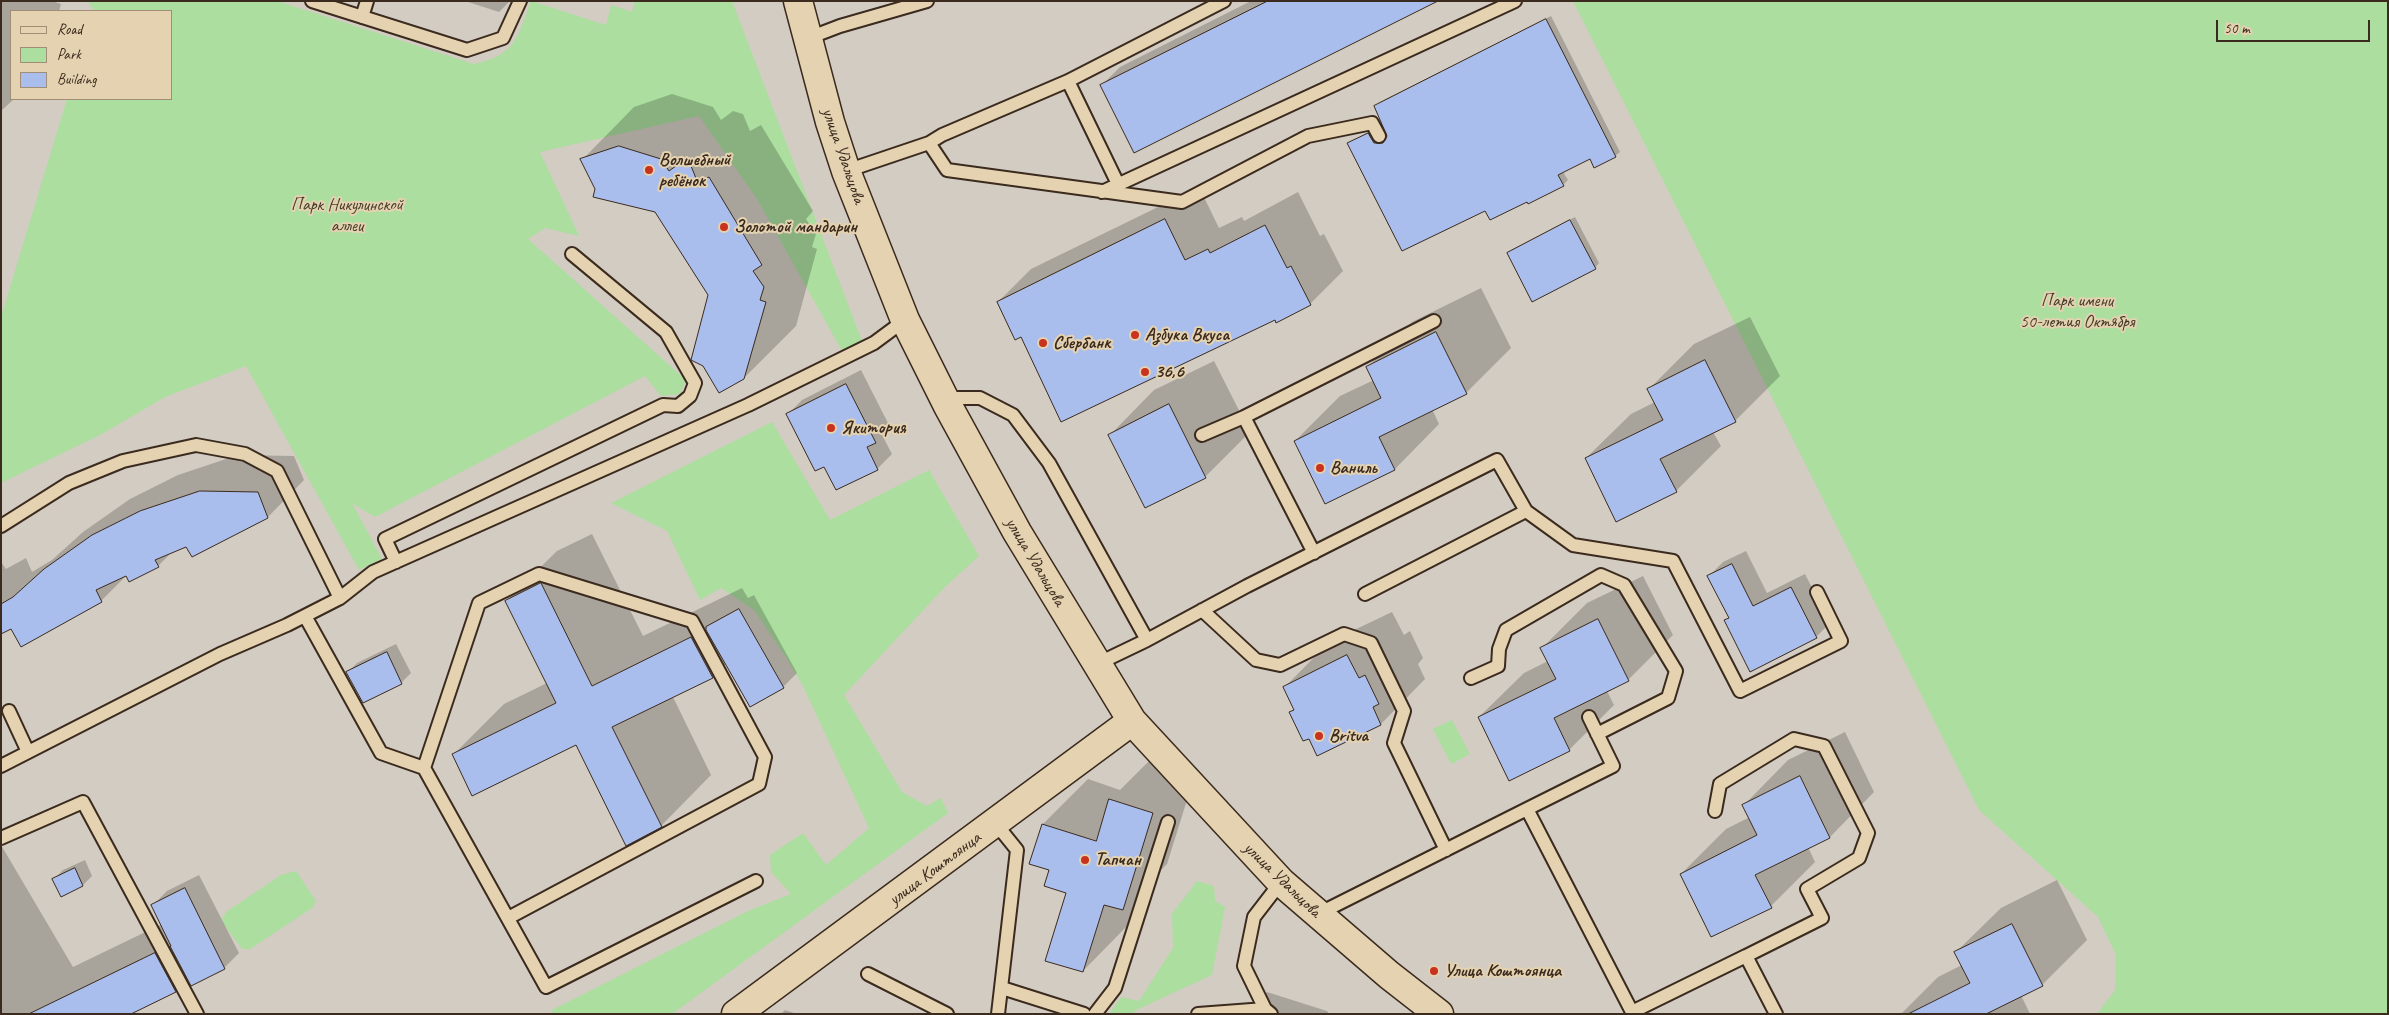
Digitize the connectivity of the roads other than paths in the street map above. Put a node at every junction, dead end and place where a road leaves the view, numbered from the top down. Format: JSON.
{"nodes":[{"id":1,"x":312,"y":1,"type":"edge"},
{"id":2,"x":366,"y":1,"type":"edge"},
{"id":3,"x":520,"y":1,"type":"edge"},
{"id":4,"x":798,"y":1,"type":"edge"},
{"id":5,"x":927,"y":1,"type":"edge"},
{"id":6,"x":1224,"y":1,"type":"edge"},
{"id":7,"x":1515,"y":1,"type":"edge"},
{"id":8,"x":362,"y":17,"type":"junction"},
{"id":9,"x":806,"y":39,"type":"junction"},
{"id":10,"x":1068,"y":81,"type":"junction"},
{"id":11,"x":1379,"y":136,"type":"dead end"},
{"id":12,"x":929,"y":143,"type":"junction"},
{"id":13,"x":846,"y":171,"type":"junction"},
{"id":14,"x":1118,"y":184,"type":"junction"},
{"id":15,"x":1102,"y":192,"type":"junction"},
{"id":16,"x":572,"y":254,"type":"dead end"},
{"id":17,"x":905,"y":320,"type":"junction"},
{"id":18,"x":1434,"y":321,"type":"dead end"},
{"id":19,"x":944,"y":398,"type":"junction"},
{"id":20,"x":1244,"y":417,"type":"junction"},
{"id":21,"x":1202,"y":435,"type":"dead end"},
{"id":22,"x":1526,"y":511,"type":"junction"},
{"id":23,"x":1,"y":526,"type":"edge"},
{"id":24,"x":1314,"y":553,"type":"junction"},
{"id":25,"x":396,"y":562,"type":"junction"},
{"id":26,"x":1817,"y":592,"type":"dead end"},
{"id":27,"x":1365,"y":594,"type":"dead end"},
{"id":28,"x":340,"y":598,"type":"junction"},
{"id":29,"x":1202,"y":610,"type":"junction"},
{"id":30,"x":305,"y":616,"type":"junction"},
{"id":31,"x":1147,"y":640,"type":"junction"},
{"id":32,"x":1097,"y":664,"type":"junction"},
{"id":33,"x":1471,"y":678,"type":"dead end"},
{"id":34,"x":9,"y":711,"type":"dead end"},
{"id":35,"x":1589,"y":717,"type":"dead end"},
{"id":36,"x":1132,"y":721,"type":"junction"},
{"id":37,"x":1597,"y":734,"type":"junction"},
{"id":38,"x":28,"y":752,"type":"junction"},
{"id":39,"x":1,"y":766,"type":"edge"},
{"id":40,"x":424,"y":768,"type":"junction"},
{"id":41,"x":1527,"y":809,"type":"junction"},
{"id":42,"x":1715,"y":811,"type":"dead end"},
{"id":43,"x":1168,"y":822,"type":"dead end"},
{"id":44,"x":996,"y":824,"type":"junction"},
{"id":45,"x":1,"y":838,"type":"edge"},
{"id":46,"x":1446,"y":850,"type":"junction"},
{"id":47,"x":756,"y":881,"type":"dead end"},
{"id":48,"x":1281,"y":882,"type":"junction"},
{"id":49,"x":1318,"y":915,"type":"junction"},
{"id":50,"x":508,"y":918,"type":"junction"},
{"id":51,"x":1746,"y":956,"type":"junction"},
{"id":52,"x":868,"y":974,"type":"dead end"},
{"id":53,"x":1002,"y":988,"type":"junction"},
{"id":54,"x":1268,"y":1012,"type":"edge"},
{"id":55,"x":1630,"y":1013,"type":"edge"},
{"id":56,"x":197,"y":1014,"type":"edge"},
{"id":57,"x":736,"y":1014,"type":"edge"},
{"id":58,"x":948,"y":1014,"type":"edge"},
{"id":59,"x":998,"y":1014,"type":"edge"},
{"id":60,"x":1084,"y":1014,"type":"edge"},
{"id":61,"x":1095,"y":1014,"type":"edge"},
{"id":62,"x":1198,"y":1014,"type":"edge"},
{"id":63,"x":1439,"y":1014,"type":"edge"},
{"id":64,"x":1776,"y":1014,"type":"edge"}],
"edges":[{"from":1,"to":8,"type":"lane"},
{"from":2,"to":8,"type":"lane"},
{"from":3,"to":8,"type":"lane"},
{"from":4,"to":9,"type":"street","name":"улица Удальцова"},
{"from":5,"to":9,"type":"lane"},
{"from":6,"to":10,"type":"lane"},
{"from":7,"to":14,"type":"lane"},
{"from":9,"to":13,"type":"street","name":"улица Удальцова"},
{"from":10,"to":12,"type":"lane"},
{"from":10,"to":14,"type":"lane"},
{"from":11,"to":15,"type":"lane"},
{"from":12,"to":13,"type":"lane"},
{"from":12,"to":15,"type":"lane"},
{"from":13,"to":17,"type":"street","name":"улица Удальцова"},
{"from":14,"to":15,"type":"lane"},
{"from":16,"to":25,"type":"lane"},
{"from":17,"to":19,"type":"street","name":"улица Удальцова"},
{"from":17,"to":25,"type":"lane"},
{"from":18,"to":20,"type":"lane"},
{"from":19,"to":31,"type":"lane"},
{"from":19,"to":32,"type":"street","name":"улица Удальцова"},
{"from":20,"to":21,"type":"lane"},
{"from":20,"to":24,"type":"lane"},
{"from":22,"to":24,"type":"lane"},
{"from":22,"to":26,"type":"lane"},
{"from":22,"to":27,"type":"lane"},
{"from":23,"to":28,"type":"lane"},
{"from":24,"to":29,"type":"lane"},
{"from":25,"to":28,"type":"lane"},
{"from":28,"to":30,"type":"lane"},
{"from":29,"to":31,"type":"lane"},
{"from":29,"to":46,"type":"lane"},
{"from":30,"to":38,"type":"lane"},
{"from":30,"to":40,"type":"lane"},
{"from":31,"to":32,"type":"lane"},
{"from":32,"to":36,"type":"street","name":"улица Удальцова"},
{"from":33,"to":37,"type":"lane"},
{"from":34,"to":38,"type":"lane"},
{"from":35,"to":37,"type":"lane"},
{"from":36,"to":44,"type":"street","name":"улица Коштоянца"},
{"from":36,"to":48,"type":"street","name":"улица Удальцова"},
{"from":37,"to":41,"type":"lane"},
{"from":38,"to":39,"type":"lane"},
{"from":40,"to":50,"type":"lane"},
{"from":40,"to":50,"type":"lane"},
{"from":41,"to":46,"type":"lane"},
{"from":41,"to":55,"type":"lane"},
{"from":42,"to":51,"type":"lane"},
{"from":43,"to":61,"type":"lane"},
{"from":44,"to":53,"type":"lane"},
{"from":44,"to":57,"type":"street","name":"улица Коштоянца"},
{"from":45,"to":56,"type":"lane"},
{"from":46,"to":49,"type":"lane"},
{"from":47,"to":50,"type":"lane"},
{"from":48,"to":49,"type":"street","name":"улица Удальцова"},
{"from":48,"to":54,"type":"lane"},
{"from":49,"to":63,"type":"street","name":"улица Удальцова"},
{"from":51,"to":55,"type":"lane"},
{"from":51,"to":64,"type":"lane"},
{"from":52,"to":58,"type":"lane"},
{"from":53,"to":59,"type":"lane"},
{"from":53,"to":60,"type":"lane"},
{"from":54,"to":62,"type":"lane"}]}
